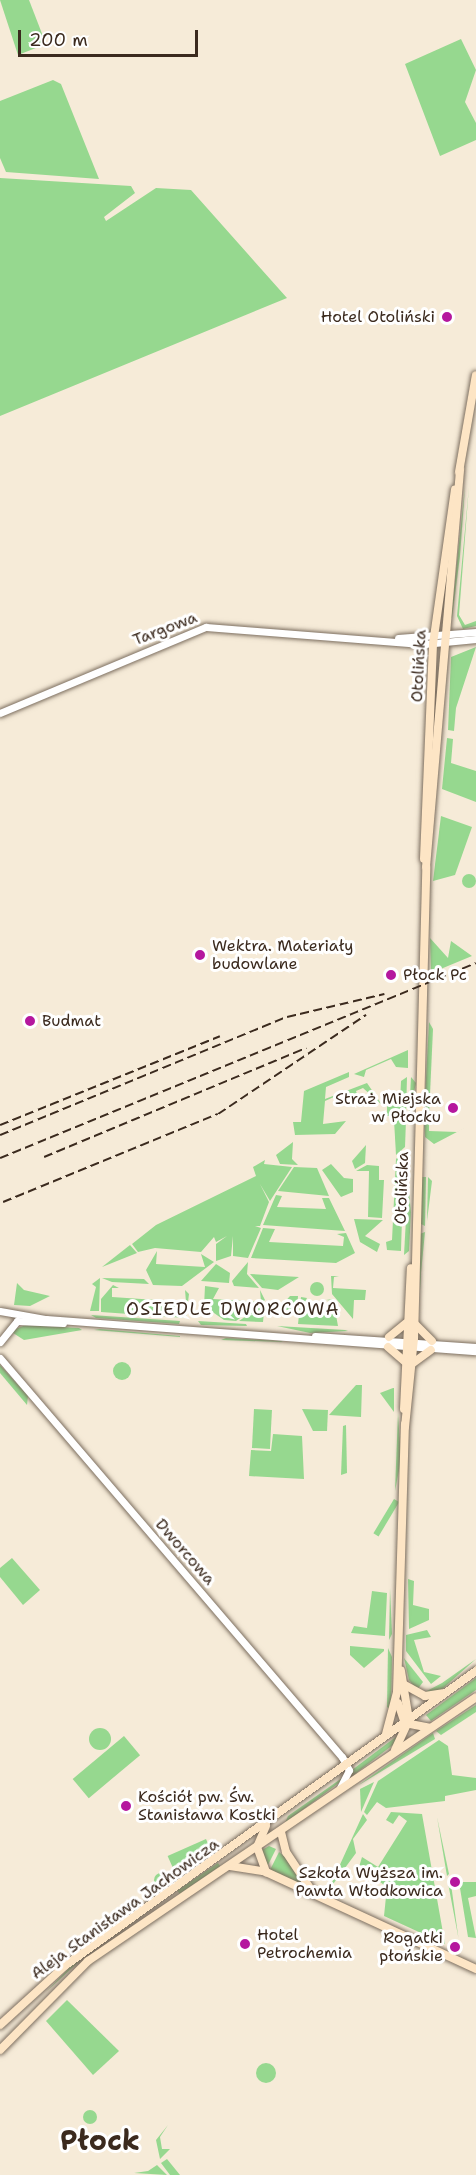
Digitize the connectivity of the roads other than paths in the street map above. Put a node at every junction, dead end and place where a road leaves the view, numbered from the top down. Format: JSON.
{"nodes":[{"id":1,"x":476,"y":375,"type":"edge"},
{"id":2,"x":460,"y":469,"type":"junction"},
{"id":3,"x":476,"y":632,"type":"edge"},
{"id":4,"x":434,"y":635,"type":"junction"},
{"id":5,"x":445,"y":635,"type":"junction"},
{"id":6,"x":476,"y":639,"type":"edge"},
{"id":7,"x":386,"y":640,"type":"junction"},
{"id":8,"x":433,"y":644,"type":"junction"},
{"id":9,"x":444,"y":644,"type":"junction"},
{"id":10,"x":0,"y":713,"type":"edge"},
{"id":11,"x":426,"y":867,"type":"junction"},
{"id":12,"x":0,"y":1311,"type":"edge"},
{"id":13,"x":14,"y":1314,"type":"junction"},
{"id":14,"x":0,"y":1317,"type":"edge"},
{"id":15,"x":74,"y":1321,"type":"junction"},
{"id":16,"x":411,"y":1324,"type":"junction"},
{"id":17,"x":291,"y":1336,"type":"junction"},
{"id":18,"x":388,"y":1337,"type":"junction"},
{"id":19,"x":410,"y":1339,"type":"junction"},
{"id":20,"x":432,"y":1341,"type":"junction"},
{"id":21,"x":0,"y":1342,"type":"edge"},
{"id":22,"x":388,"y":1347,"type":"junction"},
{"id":23,"x":410,"y":1348,"type":"junction"},
{"id":24,"x":476,"y":1349,"type":"edge"},
{"id":25,"x":431,"y":1350,"type":"junction"},
{"id":26,"x":0,"y":1358,"type":"edge"},
{"id":27,"x":409,"y":1363,"type":"junction"},
{"id":28,"x":398,"y":1662,"type":"junction"},
{"id":29,"x":476,"y":1671,"type":"edge"},
{"id":30,"x":404,"y":1684,"type":"junction"},
{"id":31,"x":397,"y":1692,"type":"junction"},
{"id":32,"x":447,"y":1692,"type":"junction"},
{"id":33,"x":476,"y":1697,"type":"edge"},
{"id":34,"x":408,"y":1723,"type":"junction"},
{"id":35,"x":431,"y":1728,"type":"junction"},
{"id":36,"x":379,"y":1742,"type":"junction"},
{"id":37,"x":388,"y":1758,"type":"junction"},
{"id":38,"x":348,"y":1765,"type":"junction"},
{"id":39,"x":330,"y":1799,"type":"junction"},
{"id":40,"x":268,"y":1822,"type":"junction"},
{"id":41,"x":281,"y":1832,"type":"junction"},
{"id":42,"x":240,"y":1842,"type":"junction"},
{"id":43,"x":260,"y":1843,"type":"junction"},
{"id":44,"x":286,"y":1852,"type":"junction"},
{"id":45,"x":227,"y":1868,"type":"junction"},
{"id":46,"x":266,"y":1872,"type":"junction"},
{"id":47,"x":168,"y":1892,"type":"junction"},
{"id":48,"x":314,"y":1894,"type":"junction"},
{"id":49,"x":173,"y":1903,"type":"junction"},
{"id":50,"x":476,"y":1969,"type":"edge"},
{"id":51,"x":42,"y":1985,"type":"junction"},
{"id":52,"x":54,"y":1995,"type":"junction"},
{"id":53,"x":0,"y":2025,"type":"edge"},
{"id":54,"x":0,"y":2050,"type":"edge"}],
"edges":[{"from":1,"to":2,"type":"main road","name":"Otolińska"},
{"from":2,"to":4,"type":"main road","name":"Otolińska"},
{"from":2,"to":5,"type":"main road","name":"Otolińska"},
{"from":3,"to":5,"type":"street","name":"Targowa"},
{"from":4,"to":5,"type":"street","name":"Targowa"},
{"from":4,"to":7,"type":"street","name":"Targowa"},
{"from":4,"to":8,"type":"main road","name":"Otolińska"},
{"from":5,"to":9,"type":"main road","name":"Otolińska"},
{"from":6,"to":9,"type":"street","name":"Targowa"},
{"from":7,"to":8,"type":"street","name":"Targowa"},
{"from":7,"to":10,"type":"street","name":"Targowa"},
{"from":8,"to":9,"type":"street","name":"Targowa"},
{"from":8,"to":11,"type":"main road","name":"Otolińska"},
{"from":9,"to":11,"type":"main road","name":"Otolińska"},
{"from":11,"to":16,"type":"main road","name":"Otolińska"},
{"from":12,"to":13,"type":"street"},
{"from":13,"to":14,"type":"street"},
{"from":13,"to":15,"type":"street"},
{"from":15,"to":17,"type":"street"},
{"from":15,"to":21,"type":"street"},
{"from":16,"to":18,"type":"main road"},
{"from":16,"to":19,"type":"main road","name":"Otolińska"},
{"from":16,"to":20,"type":"main road"},
{"from":17,"to":18,"type":"street"},
{"from":17,"to":22,"type":"street"},
{"from":18,"to":19,"type":"street"},
{"from":19,"to":20,"type":"street"},
{"from":19,"to":23,"type":"main road","name":"Otolińska"},
{"from":20,"to":24,"type":"street"},
{"from":22,"to":23,"type":"street"},
{"from":22,"to":27,"type":"main road"},
{"from":23,"to":25,"type":"street"},
{"from":23,"to":27,"type":"main road","name":"Otolińska"},
{"from":24,"to":25,"type":"street"},
{"from":25,"to":27,"type":"main road"},
{"from":26,"to":38,"type":"street","name":"Dworcowa"},
{"from":27,"to":28,"type":"main road","name":"Otolińska"},
{"from":28,"to":30,"type":"main road","name":"Otolińska"},
{"from":28,"to":31,"type":"main road","name":"Otolińska"},
{"from":29,"to":32,"type":"main road","name":"Aleja Stanisława Jachowicza"},
{"from":30,"to":32,"type":"main road"},
{"from":30,"to":34,"type":"main road","name":"Otolińska"},
{"from":31,"to":34,"type":"main road","name":"Otolińska"},
{"from":31,"to":36,"type":"main road","name":"Otolińska"},
{"from":32,"to":34,"type":"main road","name":"Aleja Stanisława Jachowicza"},
{"from":33,"to":35,"type":"main road","name":"Aleja Stanisława Jachowicza"},
{"from":34,"to":35,"type":"main road"},
{"from":34,"to":36,"type":"main road","name":"Aleja Stanisława Jachowicza"},
{"from":34,"to":37,"type":"main road"},
{"from":35,"to":37,"type":"main road","name":"Aleja Stanisława Jachowicza"},
{"from":36,"to":38,"type":"main road","name":"Aleja Stanisława Jachowicza"},
{"from":37,"to":39,"type":"main road","name":"Aleja Stanisława Jachowicza"},
{"from":38,"to":39,"type":"street"},
{"from":38,"to":40,"type":"main road","name":"Aleja Stanisława Jachowicza"},
{"from":39,"to":41,"type":"main road","name":"Aleja Stanisława Jachowicza"},
{"from":40,"to":42,"type":"main road","name":"Aleja Stanisława Jachowicza"},
{"from":40,"to":43,"type":"main road"},
{"from":41,"to":43,"type":"main road","name":"Aleja Stanisława Jachowicza"},
{"from":41,"to":44,"type":"main road"},
{"from":42,"to":43,"type":"main road"},
{"from":42,"to":47,"type":"main road","name":"Aleja Stanisława Jachowicza"},
{"from":43,"to":44,"type":"main road"},
{"from":43,"to":45,"type":"main road","name":"Aleja Stanisława Jachowicza"},
{"from":43,"to":46,"type":"main road"},
{"from":44,"to":48,"type":"main road"},
{"from":45,"to":46,"type":"main road"},
{"from":45,"to":49,"type":"main road","name":"Aleja Stanisława Jachowicza"},
{"from":46,"to":48,"type":"main road"},
{"from":47,"to":49,"type":"main road"},
{"from":47,"to":51,"type":"main road","name":"Aleja Stanisława Jachowicza"},
{"from":48,"to":50,"type":"main road"},
{"from":49,"to":52,"type":"main road","name":"Aleja Stanisława Jachowicza"},
{"from":51,"to":52,"type":"main road"},
{"from":51,"to":53,"type":"main road","name":"Aleja Stanisława Jachowicza"},
{"from":52,"to":54,"type":"main road","name":"Aleja Stanisława Jachowicza"}]}
